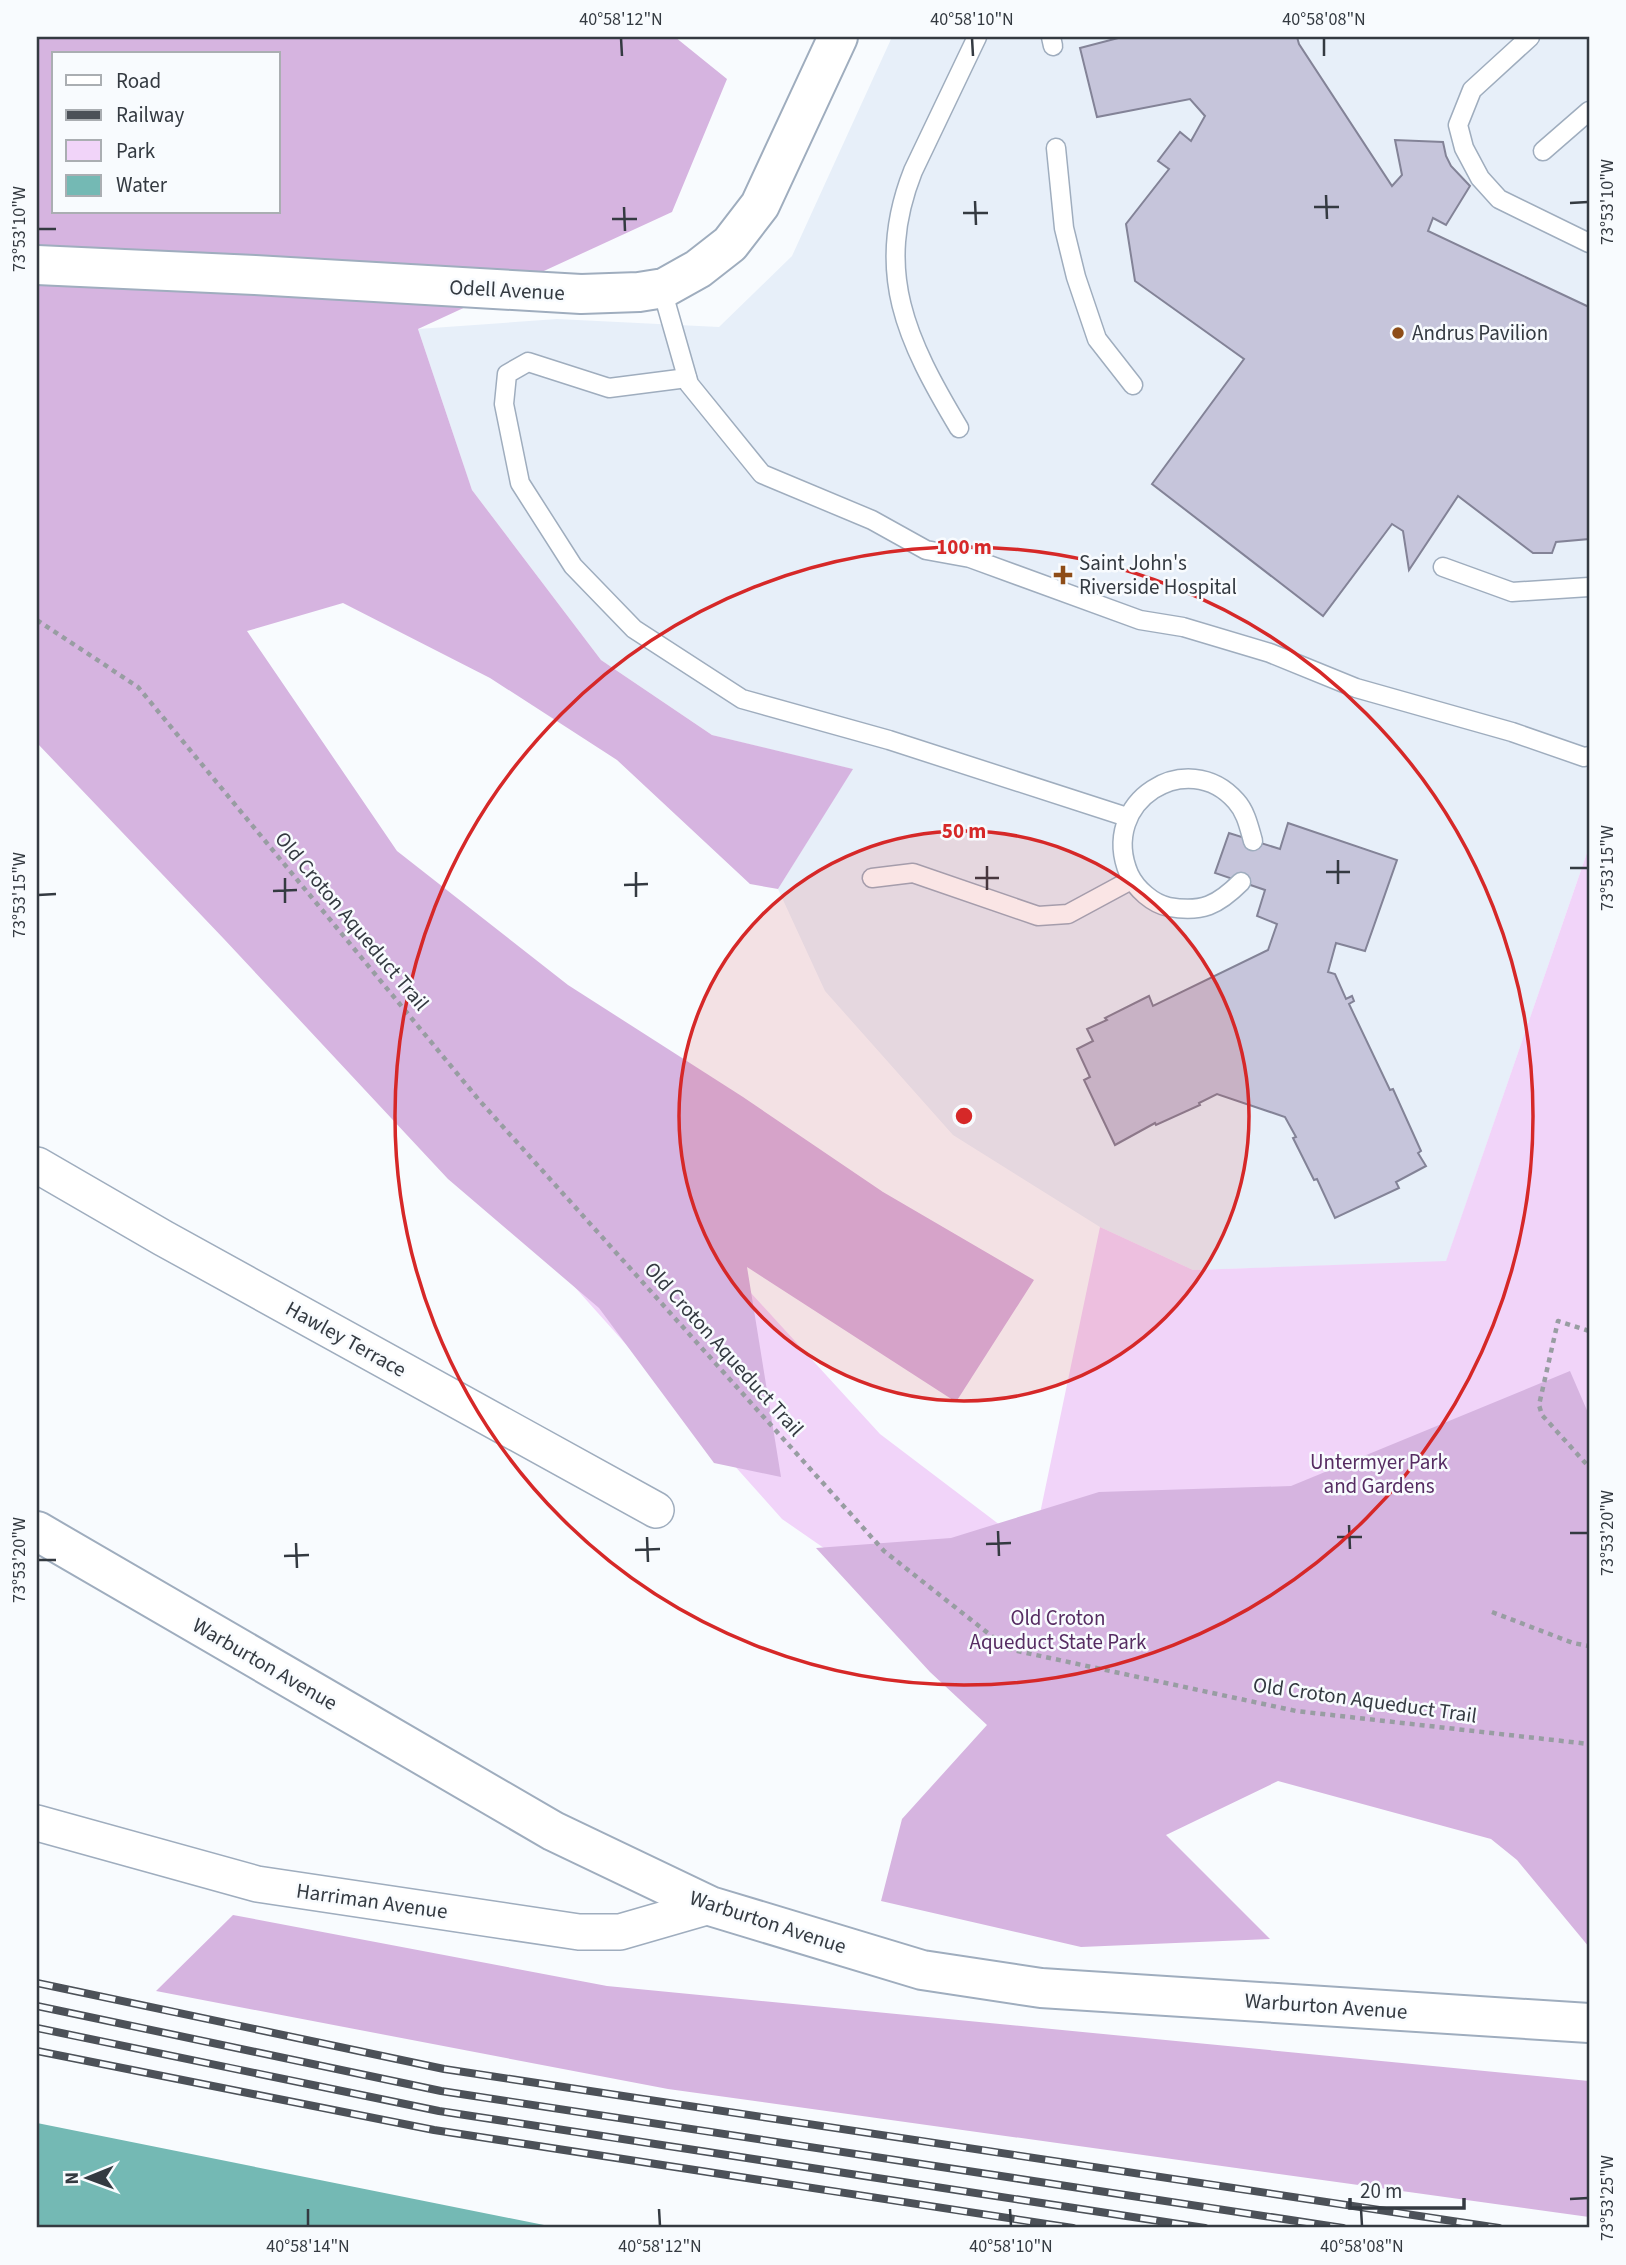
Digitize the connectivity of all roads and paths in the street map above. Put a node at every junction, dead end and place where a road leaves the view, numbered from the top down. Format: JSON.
{"nodes":[{"id":1,"x":838,"y":37,"type":"edge"},
{"id":2,"x":977,"y":37,"type":"edge"},
{"id":3,"x":1530,"y":37,"type":"edge"},
{"id":4,"x":1589,"y":110,"type":"edge"},
{"id":5,"x":1056,"y":148,"type":"dead end"},
{"id":6,"x":1543,"y":151,"type":"dead end"},
{"id":7,"x":1589,"y":243,"type":"edge"},
{"id":8,"x":37,"y":265,"type":"edge"},
{"id":9,"x":664,"y":288,"type":"junction"},
{"id":10,"x":687,"y":378,"type":"junction"},
{"id":11,"x":1133,"y":385,"type":"dead end"},
{"id":12,"x":959,"y":428,"type":"dead end"},
{"id":13,"x":1443,"y":568,"type":"dead end"},
{"id":14,"x":1589,"y":587,"type":"edge"},
{"id":15,"x":37,"y":620,"type":"edge"},
{"id":16,"x":1589,"y":756,"type":"edge"},
{"id":17,"x":1127,"y":817,"type":"junction"},
{"id":18,"x":1253,"y":841,"type":"dead end"},
{"id":19,"x":872,"y":878,"type":"dead end"},
{"id":20,"x":1132,"y":880,"type":"junction"},
{"id":21,"x":1241,"y":882,"type":"dead end"},
{"id":22,"x":37,"y":1166,"type":"edge"},
{"id":23,"x":1589,"y":1331,"type":"edge"},
{"id":24,"x":1589,"y":1467,"type":"edge"},
{"id":25,"x":656,"y":1510,"type":"dead end"},
{"id":26,"x":37,"y":1531,"type":"edge"},
{"id":27,"x":1492,"y":1612,"type":"dead end"},
{"id":28,"x":1589,"y":1646,"type":"edge"},
{"id":29,"x":1589,"y":1744,"type":"edge"},
{"id":30,"x":37,"y":1823,"type":"edge"},
{"id":31,"x":710,"y":1906,"type":"junction"},
{"id":32,"x":1589,"y":2023,"type":"edge"}],
"edges":[{"from":1,"to":9,"type":"street","name":"Odell Avenue"},
{"from":2,"to":12,"type":"lane"},
{"from":3,"to":7,"type":"lane"},
{"from":4,"to":6,"type":"lane"},
{"from":5,"to":11,"type":"lane"},
{"from":8,"to":9,"type":"street","name":"Odell Avenue"},
{"from":9,"to":10,"type":"lane"},
{"from":10,"to":16,"type":"lane"},
{"from":10,"to":17,"type":"lane"},
{"from":13,"to":14,"type":"lane"},
{"from":15,"to":29,"type":"path","name":"Old Croton Aqueduct Trail"},
{"from":17,"to":18,"type":"lane"},
{"from":17,"to":20,"type":"lane"},
{"from":19,"to":20,"type":"lane"},
{"from":20,"to":21,"type":"lane"},
{"from":22,"to":25,"type":"street","name":"Hawley Terrace"},
{"from":23,"to":24,"type":"path"},
{"from":26,"to":31,"type":"street","name":"Warburton Avenue"},
{"from":27,"to":28,"type":"path"},
{"from":30,"to":31,"type":"street","name":"Harriman Avenue"},
{"from":31,"to":32,"type":"street","name":"Warburton Avenue"}]}
